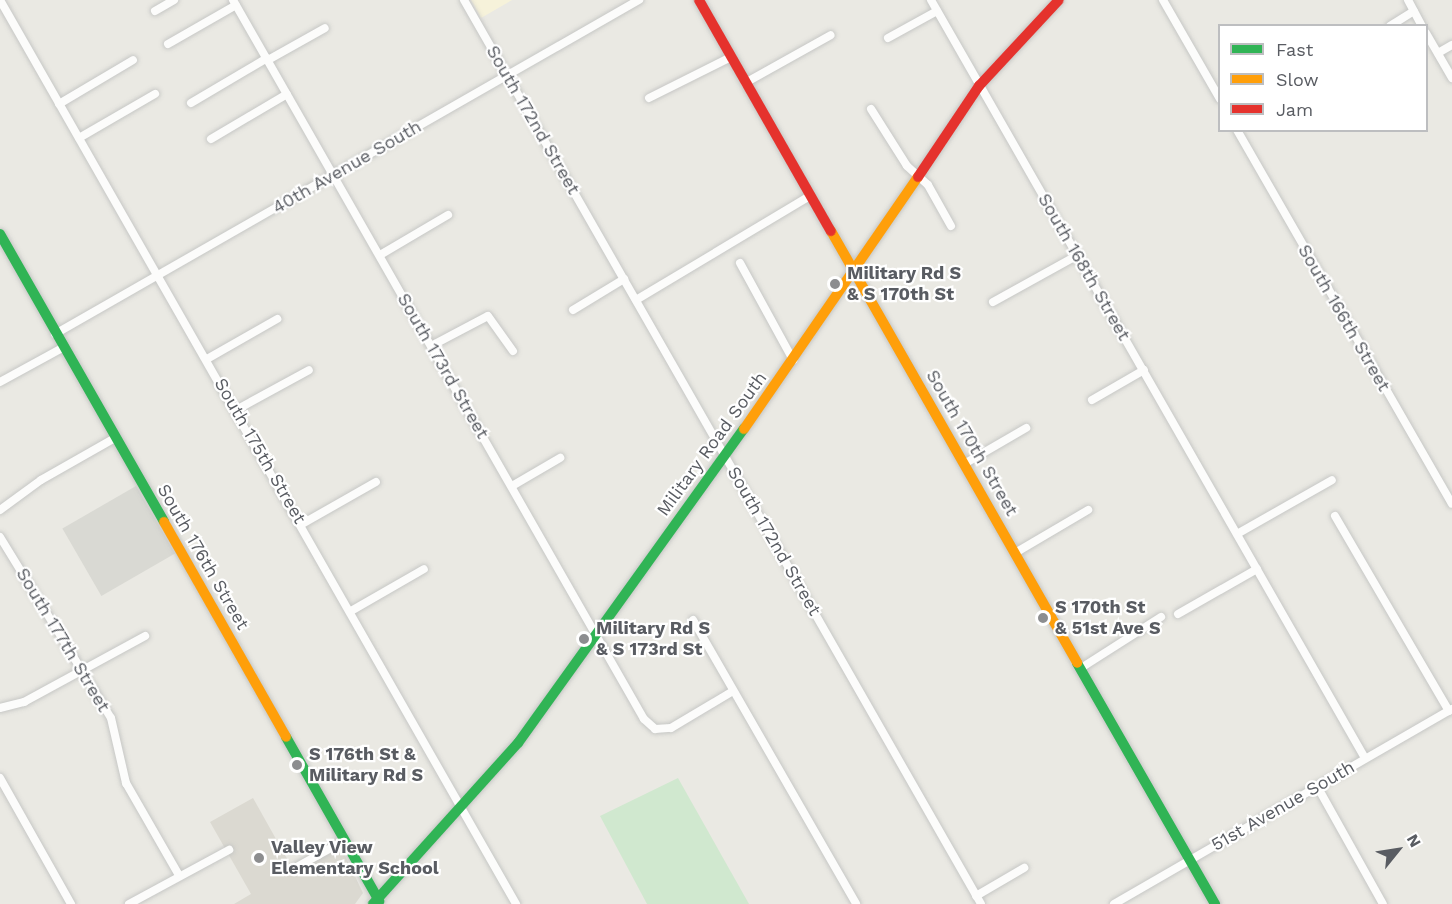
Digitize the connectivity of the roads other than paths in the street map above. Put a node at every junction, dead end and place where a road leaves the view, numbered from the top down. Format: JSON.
{"nodes":[{"id":1,"x":0,"y":0,"type":"edge"},
{"id":2,"x":174,"y":0,"type":"edge"},
{"id":3,"x":464,"y":0,"type":"edge"},
{"id":4,"x":639,"y":0,"type":"edge"},
{"id":5,"x":699,"y":0,"type":"edge"},
{"id":6,"x":931,"y":0,"type":"edge"},
{"id":7,"x":1059,"y":0,"type":"edge"},
{"id":8,"x":1163,"y":0,"type":"edge"},
{"id":9,"x":1408,"y":0,"type":"edge"},
{"id":10,"x":234,"y":3,"type":"edge"},
{"id":11,"x":156,"y":11,"type":"dead end"},
{"id":12,"x":937,"y":11,"type":"junction"},
{"id":13,"x":1414,"y":11,"type":"junction"},
{"id":14,"x":1393,"y":24,"type":"edge"},
{"id":15,"x":1421,"y":24,"type":"edge"},
{"id":16,"x":325,"y":28,"type":"dead end"},
{"id":17,"x":831,"y":35,"type":"dead end"},
{"id":18,"x":1428,"y":36,"type":"edge"},
{"id":19,"x":888,"y":38,"type":"dead end"},
{"id":20,"x":168,"y":44,"type":"dead end"},
{"id":21,"x":1452,"y":45,"type":"edge"},
{"id":22,"x":1438,"y":52,"type":"junction"},
{"id":23,"x":731,"y":57,"type":"junction"},
{"id":24,"x":268,"y":59,"type":"junction"},
{"id":25,"x":134,"y":60,"type":"dead end"},
{"id":26,"x":507,"y":76,"type":"junction"},
{"id":27,"x":1452,"y":78,"type":"edge"},
{"id":28,"x":745,"y":83,"type":"junction"},
{"id":29,"x":979,"y":86,"type":"junction"},
{"id":30,"x":154,"y":94,"type":"dead end"},
{"id":31,"x":287,"y":94,"type":"junction"},
{"id":32,"x":1218,"y":96,"type":"edge"},
{"id":33,"x":649,"y":98,"type":"dead end"},
{"id":34,"x":191,"y":103,"type":"dead end"},
{"id":35,"x":59,"y":104,"type":"junction"},
{"id":36,"x":871,"y":109,"type":"dead end"},
{"id":37,"x":1238,"y":132,"type":"edge"},
{"id":38,"x":79,"y":138,"type":"junction"},
{"id":39,"x":211,"y":139,"type":"dead end"},
{"id":40,"x":333,"y":174,"type":"junction"},
{"id":41,"x":919,"y":176,"type":"junction"},
{"id":42,"x":810,"y":196,"type":"junction"},
{"id":43,"x":448,"y":215,"type":"dead end"},
{"id":44,"x":951,"y":226,"type":"dead end"},
{"id":45,"x":0,"y":234,"type":"edge"},
{"id":46,"x":380,"y":255,"type":"junction"},
{"id":47,"x":1078,"y":255,"type":"junction"},
{"id":48,"x":740,"y":263,"type":"dead end"},
{"id":49,"x":854,"y":270,"type":"junction"},
{"id":50,"x":158,"y":274,"type":"junction"},
{"id":51,"x":624,"y":279,"type":"junction"},
{"id":52,"x":636,"y":300,"type":"junction"},
{"id":53,"x":993,"y":302,"type":"dead end"},
{"id":54,"x":573,"y":310,"type":"dead end"},
{"id":55,"x":277,"y":318,"type":"dead end"},
{"id":56,"x":56,"y":334,"type":"junction"},
{"id":57,"x":431,"y":346,"type":"junction"},
{"id":58,"x":64,"y":347,"type":"junction"},
{"id":59,"x":513,"y":351,"type":"dead end"},
{"id":60,"x":207,"y":359,"type":"junction"},
{"id":61,"x":793,"y":360,"type":"junction"},
{"id":62,"x":309,"y":370,"type":"dead end"},
{"id":63,"x":1144,"y":370,"type":"junction"},
{"id":64,"x":0,"y":382,"type":"edge"},
{"id":65,"x":1092,"y":400,"type":"dead end"},
{"id":66,"x":236,"y":410,"type":"junction"},
{"id":67,"x":1026,"y":428,"type":"dead end"},
{"id":68,"x":115,"y":438,"type":"junction"},
{"id":69,"x":724,"y":454,"type":"junction"},
{"id":70,"x":560,"y":458,"type":"dead end"},
{"id":71,"x":964,"y":464,"type":"junction"},
{"id":72,"x":1332,"y":480,"type":"dead end"},
{"id":73,"x":376,"y":482,"type":"dead end"},
{"id":74,"x":512,"y":486,"type":"junction"},
{"id":75,"x":1452,"y":504,"type":"edge"},
{"id":76,"x":0,"y":510,"type":"edge"},
{"id":77,"x":1088,"y":510,"type":"dead end"},
{"id":78,"x":1335,"y":516,"type":"dead end"},
{"id":79,"x":302,"y":524,"type":"junction"},
{"id":80,"x":1237,"y":534,"type":"junction"},
{"id":81,"x":0,"y":537,"type":"edge"},
{"id":82,"x":1015,"y":553,"type":"junction"},
{"id":83,"x":424,"y":569,"type":"dead end"},
{"id":84,"x":1257,"y":569,"type":"junction"},
{"id":85,"x":351,"y":611,"type":"junction"},
{"id":86,"x":1178,"y":614,"type":"dead end"},
{"id":87,"x":1161,"y":618,"type":"dead end"},
{"id":88,"x":693,"y":620,"type":"dead end"},
{"id":89,"x":597,"y":633,"type":"junction"},
{"id":90,"x":145,"y":636,"type":"dead end"},
{"id":91,"x":1081,"y":668,"type":"junction"},
{"id":92,"x":83,"y":672,"type":"junction"},
{"id":93,"x":734,"y":691,"type":"junction"},
{"id":94,"x":0,"y":708,"type":"edge"},
{"id":95,"x":1450,"y":710,"type":"edge"},
{"id":96,"x":1365,"y":758,"type":"junction"},
{"id":97,"x":0,"y":778,"type":"edge"},
{"id":98,"x":1317,"y":786,"type":"junction"},
{"id":99,"x":462,"y":809,"type":"junction"},
{"id":100,"x":345,"y":840,"type":"junction"},
{"id":101,"x":229,"y":850,"type":"dead end"},
{"id":102,"x":1190,"y":860,"type":"junction"},
{"id":103,"x":296,"y":868,"type":"dead end"},
{"id":104,"x":1024,"y":868,"type":"dead end"},
{"id":105,"x":179,"y":875,"type":"junction"},
{"id":106,"x":976,"y":896,"type":"junction"},
{"id":107,"x":377,"y":902,"type":"edge"},
{"id":108,"x":71,"y":904,"type":"edge"},
{"id":109,"x":129,"y":904,"type":"edge"},
{"id":110,"x":367,"y":904,"type":"edge"},
{"id":111,"x":516,"y":904,"type":"edge"},
{"id":112,"x":856,"y":904,"type":"edge"},
{"id":113,"x":981,"y":904,"type":"edge"},
{"id":114,"x":1114,"y":904,"type":"edge"},
{"id":115,"x":1215,"y":904,"type":"edge"},
{"id":116,"x":1383,"y":904,"type":"edge"}],
"edges":[{"from":1,"to":35,"type":"street","name":"South 175th Street"},
{"from":2,"to":11,"type":"street"},
{"from":3,"to":26,"type":"street","name":"South 172nd Street"},
{"from":4,"to":26,"type":"street","name":"40th Avenue South"},
{"from":5,"to":23,"type":"street","name":"South 170th Street"},
{"from":6,"to":12,"type":"street","name":"South 168th Street"},
{"from":7,"to":29,"type":"street","name":"Military Road South"},
{"from":8,"to":32,"type":"street"},
{"from":9,"to":13,"type":"street"},
{"from":10,"to":20,"type":"street"},
{"from":10,"to":24,"type":"street","name":"South 173rd Street"},
{"from":12,"to":19,"type":"street"},
{"from":12,"to":29,"type":"street","name":"South 168th Street"},
{"from":13,"to":14,"type":"street"},
{"from":13,"to":15,"type":"street"},
{"from":16,"to":24,"type":"street"},
{"from":17,"to":28,"type":"street"},
{"from":18,"to":22,"type":"street"},
{"from":21,"to":22,"type":"street"},
{"from":22,"to":27,"type":"street"},
{"from":23,"to":28,"type":"street","name":"South 170th Street"},
{"from":23,"to":33,"type":"street"},
{"from":24,"to":31,"type":"street","name":"South 173rd Street"},
{"from":24,"to":34,"type":"street"},
{"from":25,"to":35,"type":"street"},
{"from":26,"to":40,"type":"street","name":"40th Avenue South"},
{"from":26,"to":51,"type":"street","name":"South 172nd Street"},
{"from":28,"to":42,"type":"street","name":"South 170th Street"},
{"from":29,"to":41,"type":"street","name":"Military Road South"},
{"from":29,"to":47,"type":"street","name":"South 168th Street"},
{"from":30,"to":38,"type":"street"},
{"from":31,"to":39,"type":"street"},
{"from":31,"to":40,"type":"street","name":"South 173rd Street"},
{"from":35,"to":38,"type":"street","name":"South 175th Street"},
{"from":36,"to":41,"type":"street"},
{"from":37,"to":75,"type":"street","name":"South 166th Street"},
{"from":38,"to":50,"type":"street","name":"South 175th Street"},
{"from":40,"to":46,"type":"street","name":"South 173rd Street"},
{"from":40,"to":50,"type":"street","name":"40th Avenue South"},
{"from":41,"to":44,"type":"street"},
{"from":41,"to":49,"type":"street","name":"Military Road South"},
{"from":42,"to":49,"type":"street","name":"South 170th Street"},
{"from":42,"to":52,"type":"street"},
{"from":43,"to":46,"type":"street"},
{"from":45,"to":56,"type":"street","name":"South 176th Street"},
{"from":46,"to":57,"type":"street","name":"South 173rd Street"},
{"from":47,"to":53,"type":"street"},
{"from":47,"to":63,"type":"street","name":"South 168th Street"},
{"from":48,"to":61,"type":"street"},
{"from":49,"to":61,"type":"street","name":"Military Road South"},
{"from":49,"to":71,"type":"street","name":"South 170th Street"},
{"from":50,"to":56,"type":"street","name":"40th Avenue South"},
{"from":50,"to":60,"type":"street","name":"South 175th Street"},
{"from":51,"to":52,"type":"street","name":"South 172nd Street"},
{"from":51,"to":54,"type":"street"},
{"from":52,"to":69,"type":"street","name":"South 172nd Street"},
{"from":55,"to":60,"type":"street"},
{"from":56,"to":58,"type":"street","name":"South 176th Street"},
{"from":57,"to":59,"type":"street"},
{"from":57,"to":74,"type":"street","name":"South 173rd Street"},
{"from":58,"to":64,"type":"street"},
{"from":58,"to":68,"type":"street","name":"South 176th Street"},
{"from":60,"to":66,"type":"street","name":"South 175th Street"},
{"from":61,"to":69,"type":"street","name":"Military Road South"},
{"from":62,"to":66,"type":"street"},
{"from":63,"to":65,"type":"street"},
{"from":63,"to":80,"type":"street","name":"South 168th Street"},
{"from":66,"to":79,"type":"street","name":"South 175th Street"},
{"from":67,"to":71,"type":"street"},
{"from":68,"to":76,"type":"street"},
{"from":68,"to":100,"type":"street","name":"South 176th Street"},
{"from":69,"to":89,"type":"street","name":"Military Road South"},
{"from":69,"to":106,"type":"street","name":"South 172nd Street"},
{"from":70,"to":74,"type":"street"},
{"from":71,"to":82,"type":"street","name":"South 170th Street"},
{"from":72,"to":80,"type":"street"},
{"from":73,"to":79,"type":"street"},
{"from":74,"to":89,"type":"street","name":"South 173rd Street"},
{"from":77,"to":82,"type":"street"},
{"from":78,"to":95,"type":"street"},
{"from":79,"to":85,"type":"street","name":"South 175th Street"},
{"from":80,"to":84,"type":"street","name":"South 168th Street"},
{"from":81,"to":92,"type":"street","name":"South 177th Street"},
{"from":82,"to":91,"type":"street","name":"South 170th Street"},
{"from":83,"to":85,"type":"street"},
{"from":84,"to":86,"type":"street"},
{"from":84,"to":96,"type":"street","name":"South 168th Street"},
{"from":85,"to":99,"type":"street","name":"South 175th Street"},
{"from":87,"to":91,"type":"street"},
{"from":88,"to":93,"type":"street"},
{"from":89,"to":93,"type":"street","name":"South 173rd Street"},
{"from":89,"to":99,"type":"street","name":"Military Road South"},
{"from":90,"to":92,"type":"street"},
{"from":91,"to":102,"type":"street","name":"South 170th Street"},
{"from":92,"to":94,"type":"street"},
{"from":92,"to":105,"type":"street","name":"South 177th Street"},
{"from":93,"to":112,"type":"street"},
{"from":95,"to":96,"type":"street","name":"51st Avenue South"},
{"from":96,"to":98,"type":"street","name":"51st Avenue South"},
{"from":97,"to":108,"type":"street"},
{"from":98,"to":102,"type":"street","name":"51st Avenue South"},
{"from":98,"to":116,"type":"street"},
{"from":99,"to":107,"type":"street","name":"Military Road South"},
{"from":99,"to":111,"type":"street","name":"South 175th Street"},
{"from":100,"to":103,"type":"street"},
{"from":100,"to":107,"type":"street","name":"South 176th Street"},
{"from":101,"to":105,"type":"street"},
{"from":102,"to":114,"type":"street","name":"51st Avenue South"},
{"from":102,"to":115,"type":"street","name":"South 170th Street"},
{"from":104,"to":106,"type":"street"},
{"from":105,"to":109,"type":"street"},
{"from":106,"to":113,"type":"street","name":"South 172nd Street"},
{"from":107,"to":110,"type":"street","name":"Military Road South"}]}
